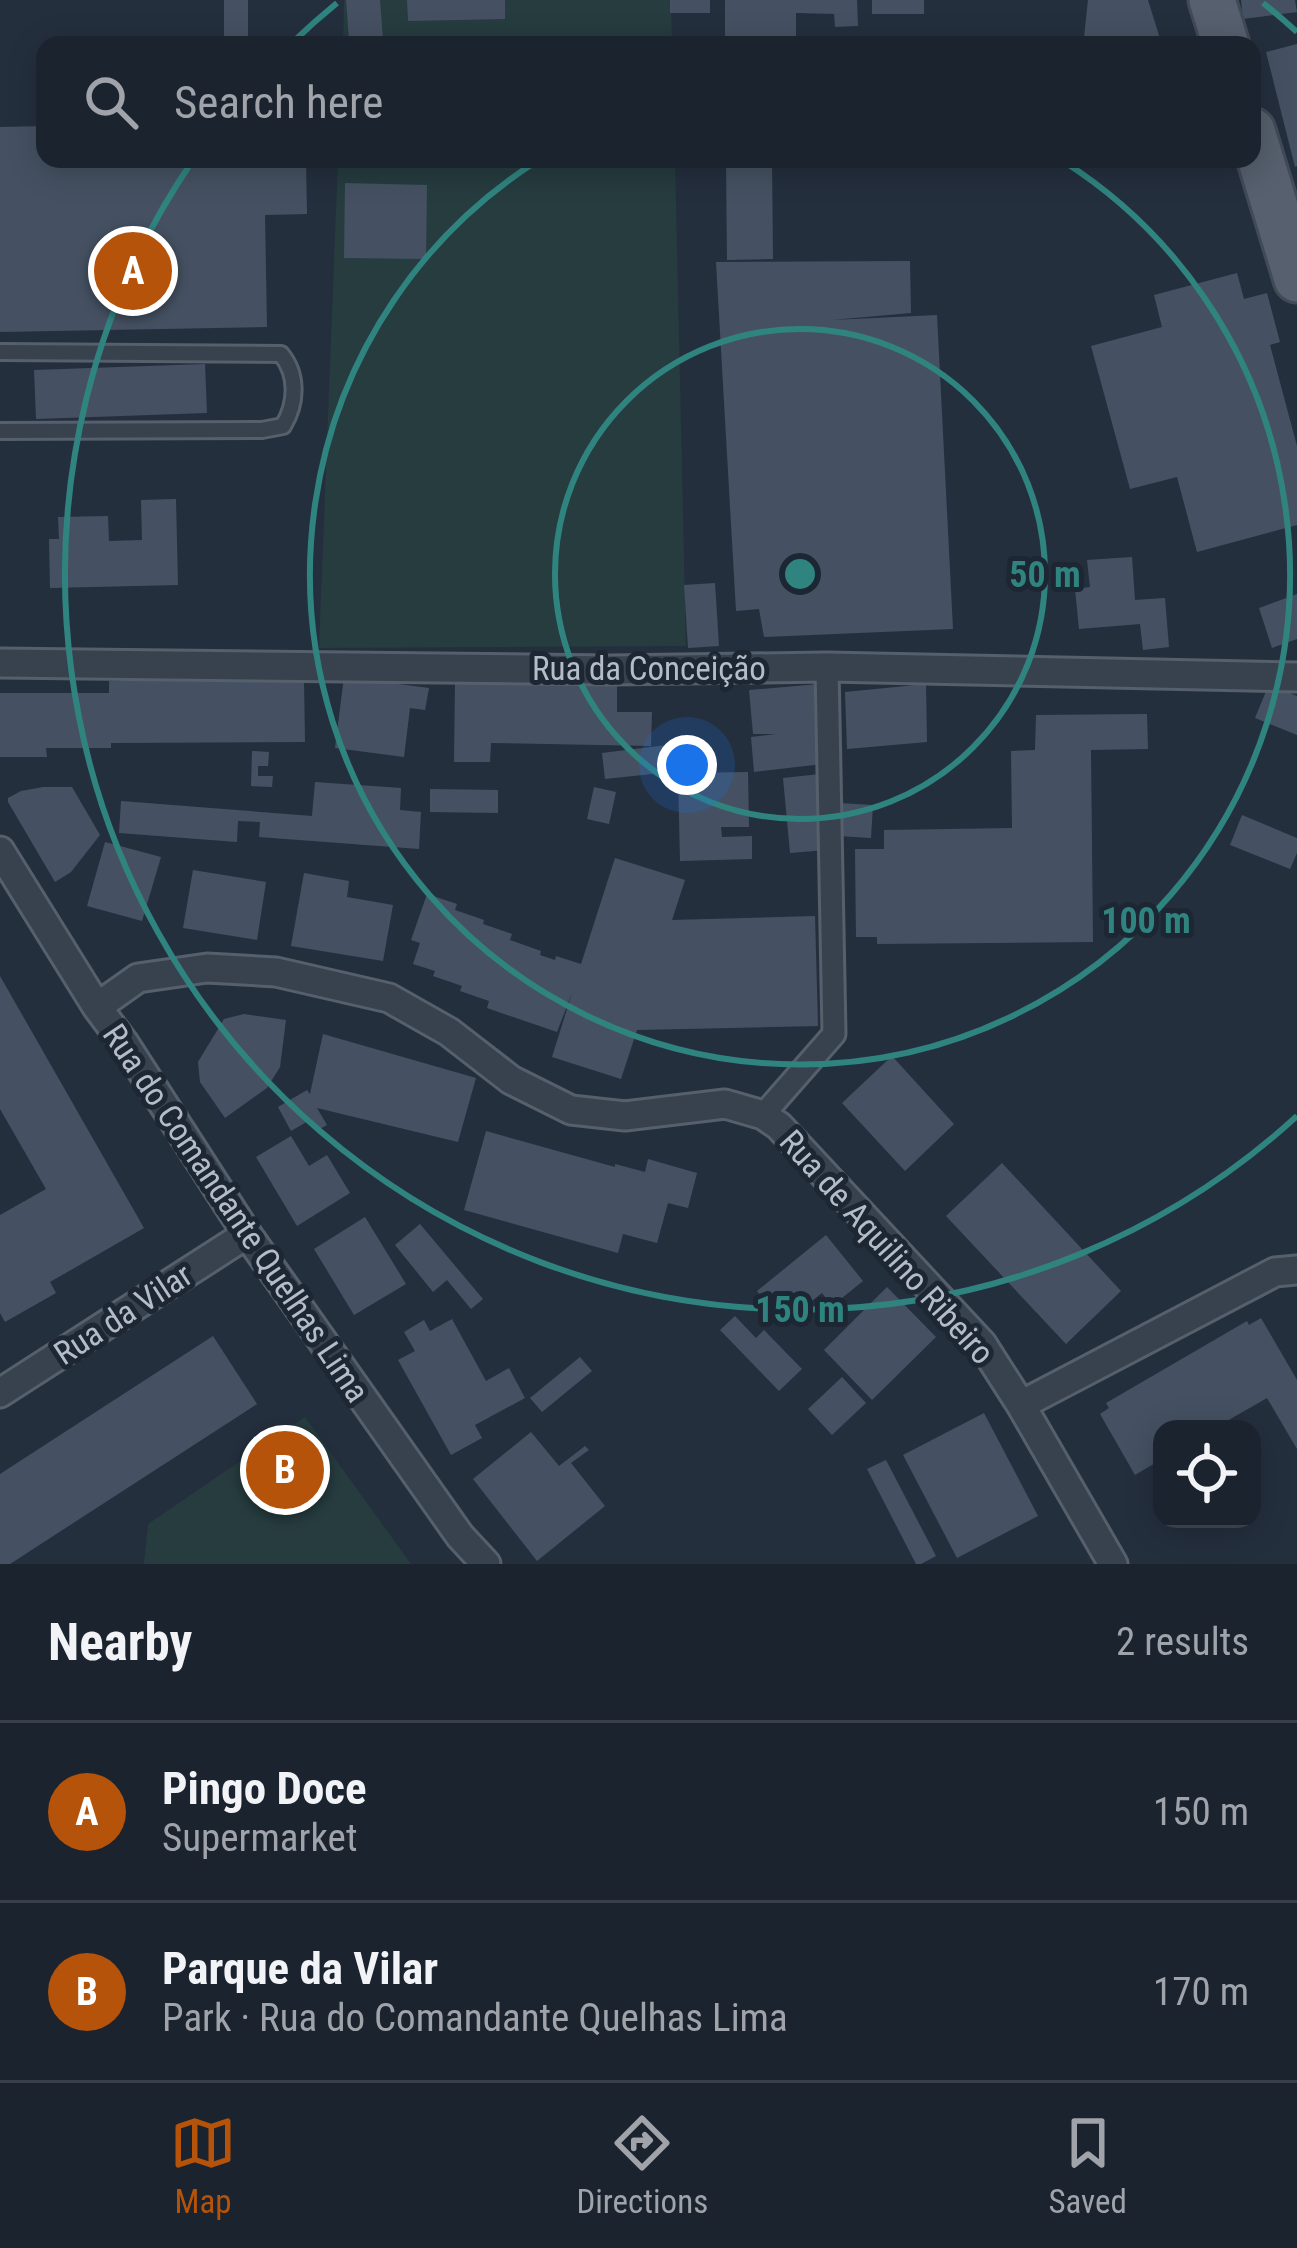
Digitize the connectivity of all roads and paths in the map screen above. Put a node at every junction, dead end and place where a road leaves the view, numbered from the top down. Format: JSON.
{"nodes":[{"id":1,"x":1212,"y":0,"type":"edge"},
{"id":2,"x":1223,"y":36,"type":"edge"},
{"id":3,"x":1261,"y":160,"type":"edge"},
{"id":4,"x":1297,"y":279,"type":"edge"},
{"id":5,"x":0,"y":352,"type":"edge"},
{"id":6,"x":0,"y":431,"type":"edge"},
{"id":7,"x":0,"y":663,"type":"edge"},
{"id":8,"x":827,"y":667,"type":"junction"},
{"id":9,"x":1297,"y":677,"type":"edge"},
{"id":10,"x":0,"y":851,"type":"edge"},
{"id":11,"x":97,"y":1007,"type":"junction"},
{"id":12,"x":763,"y":1115,"type":"junction"},
{"id":13,"x":247,"y":1234,"type":"junction"},
{"id":14,"x":1297,"y":1270,"type":"edge"},
{"id":15,"x":0,"y":1393,"type":"edge"},
{"id":16,"x":1021,"y":1405,"type":"junction"},
{"id":17,"x":486,"y":1564,"type":"edge"},
{"id":18,"x":1113,"y":1564,"type":"edge"}],
"edges":[{"from":1,"to":2,"type":"main road"},
{"from":3,"to":4,"type":"main road"},
{"from":5,"to":6,"type":"lane"},
{"from":7,"to":8,"type":"street","name":"Rua da Conceição"},
{"from":8,"to":9,"type":"street","name":"Rua da Conceição"},
{"from":8,"to":12,"type":"street"},
{"from":10,"to":11,"type":"street","name":"Rua do Comandante Quelhas Lima"},
{"from":11,"to":12,"type":"street","name":"Rua de Aquilino Ribeiro"},
{"from":11,"to":13,"type":"street","name":"Rua do Comandante Quelhas Lima"},
{"from":12,"to":16,"type":"street","name":"Rua de Aquilino Ribeiro"},
{"from":13,"to":15,"type":"street","name":"Rua da Vilar"},
{"from":13,"to":17,"type":"street","name":"Rua do Comandante Quelhas Lima"},
{"from":14,"to":16,"type":"street"},
{"from":16,"to":18,"type":"street","name":"Rua de Aquilino Ribeiro"}]}
